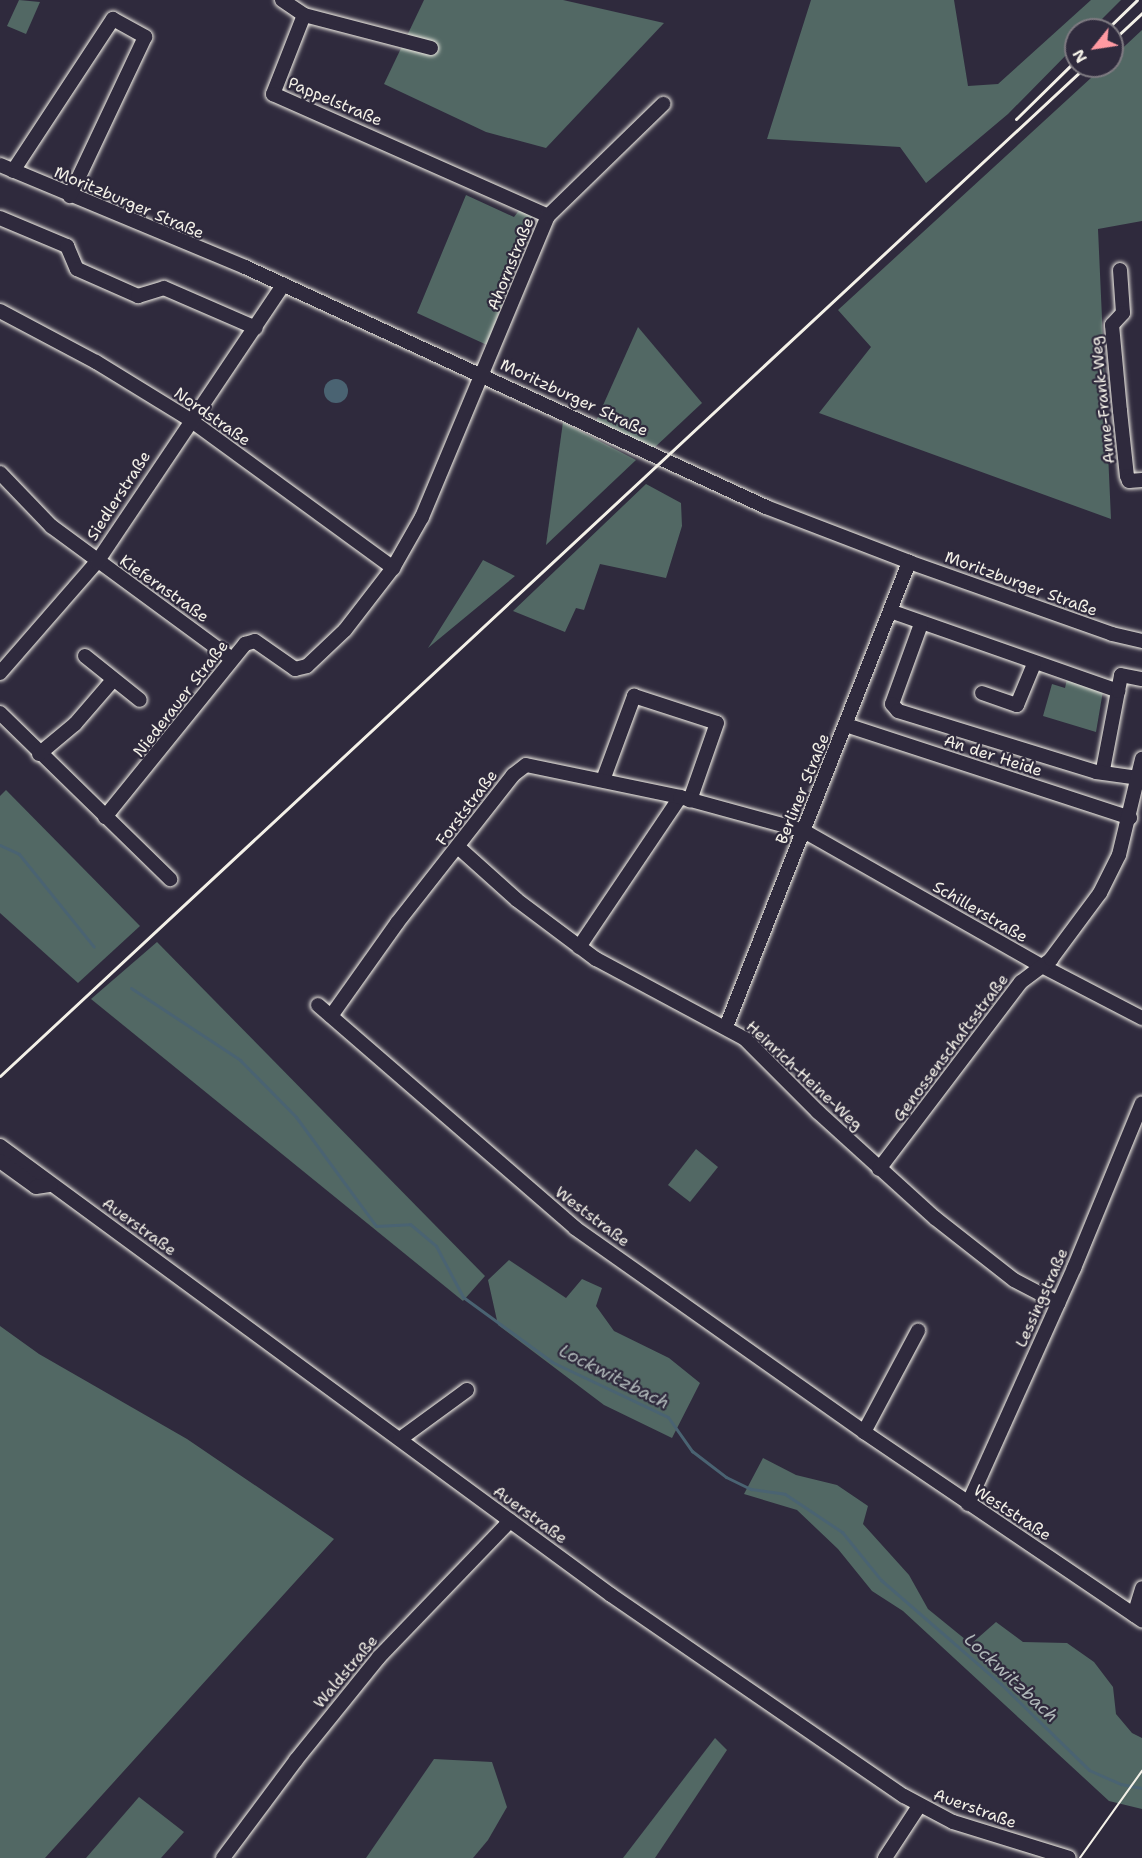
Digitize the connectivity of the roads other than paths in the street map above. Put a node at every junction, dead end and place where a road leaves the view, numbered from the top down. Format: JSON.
{"nodes":[{"id":1,"x":282,"y":0,"type":"edge"},
{"id":2,"x":304,"y":15,"type":"junction"},
{"id":3,"x":431,"y":48,"type":"dead end"},
{"id":4,"x":663,"y":104,"type":"dead end"},
{"id":5,"x":3,"y":167,"type":"edge"},
{"id":6,"x":70,"y":196,"type":"junction"},
{"id":7,"x":548,"y":216,"type":"junction"},
{"id":8,"x":0,"y":218,"type":"edge"},
{"id":9,"x":1120,"y":270,"type":"dead end"},
{"id":10,"x":283,"y":285,"type":"junction"},
{"id":11,"x":0,"y":311,"type":"edge"},
{"id":12,"x":256,"y":328,"type":"junction"},
{"id":13,"x":482,"y":373,"type":"junction"},
{"id":14,"x":189,"y":419,"type":"junction"},
{"id":15,"x":0,"y":473,"type":"edge"},
{"id":16,"x":1142,"y":480,"type":"edge"},
{"id":17,"x":97,"y":562,"type":"junction"},
{"id":18,"x":909,"y":562,"type":"junction"},
{"id":19,"x":393,"y":568,"type":"junction"},
{"id":20,"x":890,"y":611,"type":"junction"},
{"id":21,"x":921,"y":624,"type":"junction"},
{"id":22,"x":1142,"y":641,"type":"edge"},
{"id":23,"x":85,"y":656,"type":"dead end"},
{"id":24,"x":231,"y":658,"type":"junction"},
{"id":25,"x":1034,"y":664,"type":"junction"},
{"id":26,"x":0,"y":673,"type":"edge"},
{"id":27,"x":1142,"y":679,"type":"edge"},
{"id":28,"x":113,"y":680,"type":"junction"},
{"id":29,"x":1118,"y":691,"type":"junction"},
{"id":30,"x":982,"y":693,"type":"dead end"},
{"id":31,"x":140,"y":700,"type":"dead end"},
{"id":32,"x":0,"y":713,"type":"edge"},
{"id":33,"x":846,"y":725,"type":"junction"},
{"id":34,"x":39,"y":753,"type":"junction"},
{"id":35,"x":1142,"y":759,"type":"edge"},
{"id":36,"x":1103,"y":770,"type":"junction"},
{"id":37,"x":1138,"y":778,"type":"junction"},
{"id":38,"x":603,"y":780,"type":"junction"},
{"id":39,"x":685,"y":798,"type":"junction"},
{"id":40,"x":105,"y":817,"type":"junction"},
{"id":41,"x":1130,"y":818,"type":"junction"},
{"id":42,"x":804,"y":831,"type":"junction"},
{"id":43,"x":458,"y":847,"type":"junction"},
{"id":44,"x":170,"y":879,"type":"dead end"},
{"id":45,"x":579,"y":947,"type":"junction"},
{"id":46,"x":1042,"y":966,"type":"junction"},
{"id":47,"x":318,"y":1005,"type":"dead end"},
{"id":48,"x":332,"y":1016,"type":"junction"},
{"id":49,"x":1142,"y":1018,"type":"edge"},
{"id":50,"x":726,"y":1027,"type":"junction"},
{"id":51,"x":1142,"y":1103,"type":"edge"},
{"id":52,"x":0,"y":1146,"type":"edge"},
{"id":53,"x":0,"y":1161,"type":"edge"},
{"id":54,"x":879,"y":1169,"type":"junction"},
{"id":55,"x":51,"y":1185,"type":"junction"},
{"id":56,"x":1058,"y":1303,"type":"junction"},
{"id":57,"x":918,"y":1330,"type":"dead end"},
{"id":58,"x":467,"y":1390,"type":"dead end"},
{"id":59,"x":864,"y":1432,"type":"junction"},
{"id":60,"x":400,"y":1439,"type":"junction"},
{"id":61,"x":968,"y":1504,"type":"junction"},
{"id":62,"x":510,"y":1521,"type":"junction"},
{"id":63,"x":1142,"y":1588,"type":"edge"},
{"id":64,"x":1138,"y":1617,"type":"edge"},
{"id":65,"x":919,"y":1806,"type":"junction"},
{"id":66,"x":223,"y":1858,"type":"edge"},
{"id":67,"x":885,"y":1858,"type":"edge"},
{"id":68,"x":1069,"y":1858,"type":"edge"}],
"edges":[{"from":1,"to":2,"type":"street"},
{"from":2,"to":3,"type":"street"},
{"from":2,"to":7,"type":"street","name":"Pappelstraße"},
{"from":4,"to":7,"type":"street","name":"Ahornstraße"},
{"from":5,"to":6,"type":"street","name":"Moritzburger Straße"},
{"from":5,"to":6,"type":"street"},
{"from":6,"to":10,"type":"street","name":"Moritzburger Straße"},
{"from":7,"to":13,"type":"street","name":"Ahornstraße"},
{"from":8,"to":12,"type":"street"},
{"from":9,"to":16,"type":"street","name":"Anne-Frank-Weg"},
{"from":10,"to":12,"type":"street","name":"Siedlerstraße"},
{"from":10,"to":13,"type":"street","name":"Moritzburger Straße"},
{"from":11,"to":14,"type":"street","name":"Nordstraße"},
{"from":12,"to":14,"type":"street","name":"Siedlerstraße"},
{"from":13,"to":18,"type":"street","name":"Moritzburger Straße"},
{"from":13,"to":19,"type":"street","name":"Niederauer Straße"},
{"from":14,"to":17,"type":"street","name":"Siedlerstraße"},
{"from":14,"to":19,"type":"street","name":"Nordstraße"},
{"from":15,"to":17,"type":"street","name":"Kiefernstraße"},
{"from":17,"to":24,"type":"street","name":"Kiefernstraße"},
{"from":17,"to":26,"type":"street","name":"Siedlerstraße"},
{"from":18,"to":20,"type":"street","name":"Berliner Straße"},
{"from":18,"to":22,"type":"street","name":"Moritzburger Straße"},
{"from":19,"to":24,"type":"street","name":"Niederauer Straße"},
{"from":20,"to":21,"type":"street"},
{"from":20,"to":33,"type":"street","name":"Berliner Straße"},
{"from":21,"to":25,"type":"street"},
{"from":21,"to":36,"type":"street"},
{"from":23,"to":28,"type":"street"},
{"from":24,"to":40,"type":"street","name":"Niederauer Straße"},
{"from":25,"to":29,"type":"street"},
{"from":25,"to":30,"type":"street"},
{"from":27,"to":29,"type":"street"},
{"from":28,"to":31,"type":"street"},
{"from":28,"to":34,"type":"street"},
{"from":29,"to":36,"type":"street"},
{"from":32,"to":34,"type":"street"},
{"from":33,"to":41,"type":"street","name":"An der Heide"},
{"from":33,"to":42,"type":"street","name":"Berliner Straße"},
{"from":34,"to":40,"type":"street"},
{"from":35,"to":37,"type":"street","name":"Genossenschaftsstraße"},
{"from":36,"to":37,"type":"street"},
{"from":37,"to":41,"type":"street","name":"Genossenschaftsstraße"},
{"from":38,"to":39,"type":"street","name":"Forststraße"},
{"from":38,"to":39,"type":"street"},
{"from":38,"to":43,"type":"street","name":"Forststraße"},
{"from":39,"to":42,"type":"street","name":"Forststraße"},
{"from":39,"to":45,"type":"street"},
{"from":40,"to":44,"type":"street"},
{"from":41,"to":46,"type":"street","name":"Genossenschaftsstraße"},
{"from":42,"to":46,"type":"street","name":"Schillerstraße"},
{"from":42,"to":50,"type":"street","name":"Berliner Straße"},
{"from":43,"to":45,"type":"street","name":"Heinrich-Heine-Weg"},
{"from":43,"to":48,"type":"street","name":"Forststraße"},
{"from":45,"to":50,"type":"street","name":"Heinrich-Heine-Weg"},
{"from":46,"to":49,"type":"street","name":"Schillerstraße"},
{"from":46,"to":54,"type":"street","name":"Genossenschaftsstraße"},
{"from":47,"to":48,"type":"street","name":"Weststraße"},
{"from":48,"to":59,"type":"street","name":"Weststraße"},
{"from":50,"to":54,"type":"street","name":"Heinrich-Heine-Weg"},
{"from":51,"to":56,"type":"street","name":"Lessingstraße"},
{"from":52,"to":55,"type":"street","name":"Auerstraße"},
{"from":53,"to":55,"type":"street"},
{"from":54,"to":56,"type":"street","name":"Heinrich-Heine-Weg"},
{"from":55,"to":60,"type":"street","name":"Auerstraße"},
{"from":56,"to":61,"type":"street","name":"Lessingstraße"},
{"from":57,"to":59,"type":"street"},
{"from":58,"to":60,"type":"street"},
{"from":59,"to":61,"type":"street","name":"Weststraße"},
{"from":60,"to":62,"type":"street","name":"Auerstraße"},
{"from":61,"to":64,"type":"street","name":"Weststraße"},
{"from":62,"to":65,"type":"street","name":"Auerstraße"},
{"from":62,"to":66,"type":"street","name":"Waldstraße"},
{"from":63,"to":64,"type":"street"},
{"from":65,"to":67,"type":"street"},
{"from":65,"to":68,"type":"street","name":"Auerstraße"}]}
